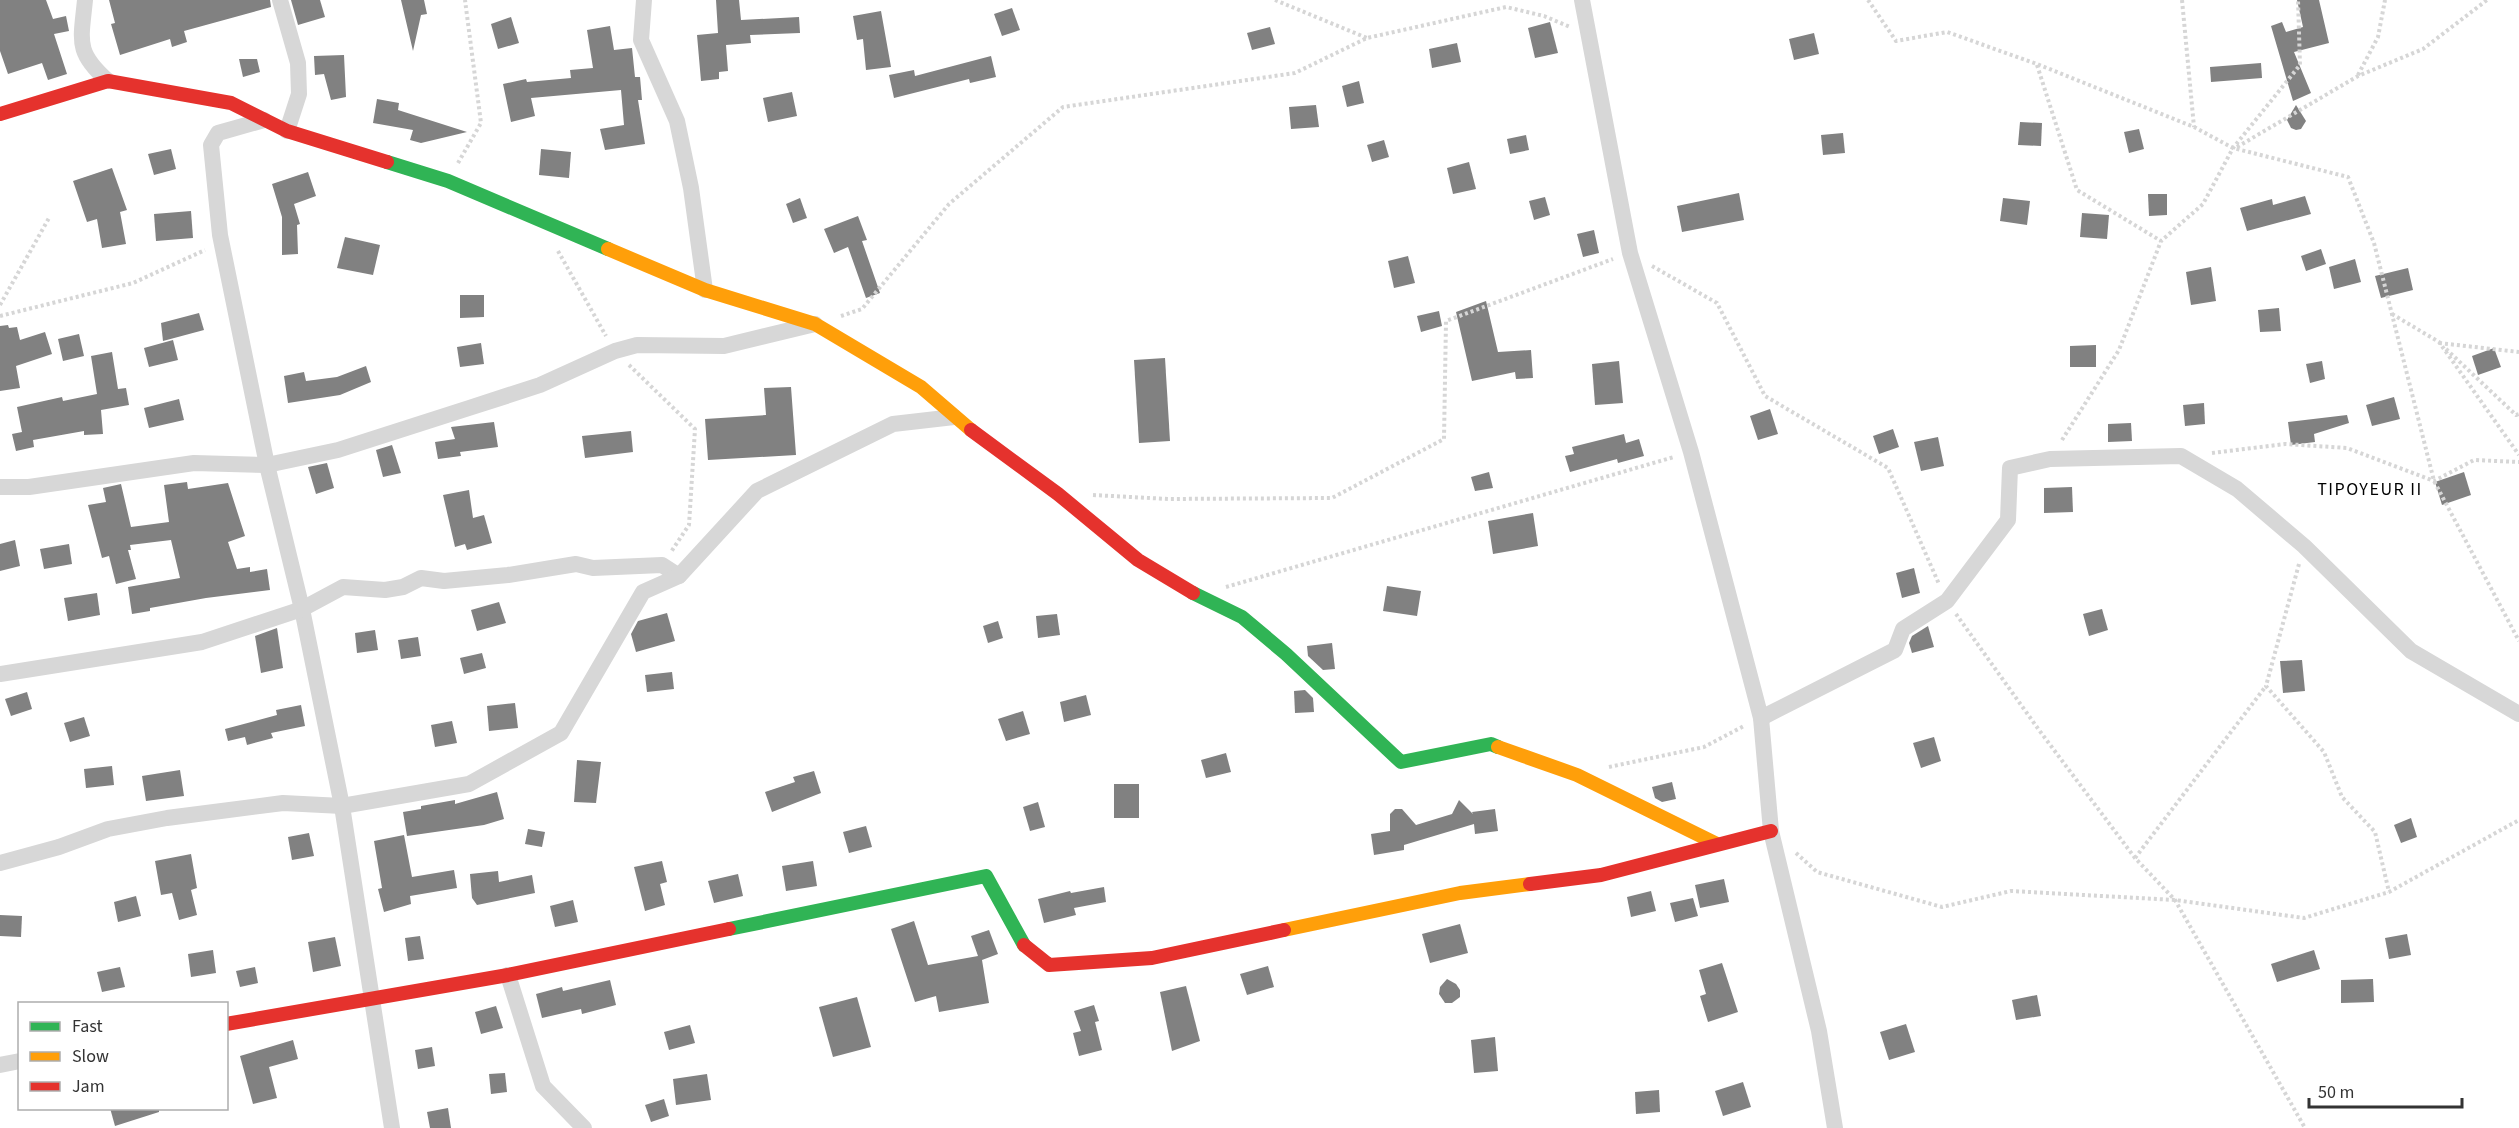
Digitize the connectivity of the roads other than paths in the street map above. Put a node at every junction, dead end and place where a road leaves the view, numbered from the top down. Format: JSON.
{"nodes":[{"id":1,"x":85,"y":0,"type":"edge"},
{"id":2,"x":280,"y":0,"type":"edge"},
{"id":3,"x":644,"y":0,"type":"edge"},
{"id":4,"x":1582,"y":0,"type":"edge"},
{"id":5,"x":108,"y":81,"type":"junction"},
{"id":6,"x":0,"y":114,"type":"edge"},
{"id":7,"x":264,"y":120,"type":"junction"},
{"id":8,"x":287,"y":131,"type":"junction"},
{"id":9,"x":705,"y":290,"type":"junction"},
{"id":10,"x":815,"y":324,"type":"junction"},
{"id":11,"x":954,"y":417,"type":"junction"},
{"id":12,"x":267,"y":465,"type":"junction"},
{"id":13,"x":0,"y":487,"type":"edge"},
{"id":14,"x":679,"y":576,"type":"junction"},
{"id":15,"x":302,"y":609,"type":"junction"},
{"id":16,"x":0,"y":674,"type":"edge"},
{"id":17,"x":2519,"y":714,"type":"edge"},
{"id":18,"x":1761,"y":718,"type":"junction"},
{"id":19,"x":342,"y":806,"type":"junction"},
{"id":20,"x":1771,"y":831,"type":"junction"},
{"id":21,"x":1717,"y":844,"type":"junction"},
{"id":22,"x":0,"y":863,"type":"edge"},
{"id":23,"x":508,"y":975,"type":"junction"},
{"id":24,"x":373,"y":998,"type":"junction"},
{"id":25,"x":228,"y":1024,"type":"edge"},
{"id":26,"x":18,"y":1062,"type":"edge"},
{"id":27,"x":0,"y":1065,"type":"edge"},
{"id":28,"x":392,"y":1128,"type":"edge"},
{"id":29,"x":584,"y":1128,"type":"edge"},
{"id":30,"x":1835,"y":1128,"type":"edge"}],
"edges":[{"from":1,"to":5,"type":"street"},
{"from":2,"to":8,"type":"street"},
{"from":3,"to":9,"type":"street"},
{"from":4,"to":18,"type":"street"},
{"from":5,"to":6,"type":"street"},
{"from":5,"to":7,"type":"street"},
{"from":7,"to":8,"type":"street"},
{"from":7,"to":12,"type":"street"},
{"from":8,"to":9,"type":"street"},
{"from":9,"to":10,"type":"street"},
{"from":10,"to":11,"type":"street"},
{"from":10,"to":12,"type":"street"},
{"from":11,"to":14,"type":"street"},
{"from":11,"to":21,"type":"street"},
{"from":12,"to":13,"type":"street"},
{"from":12,"to":15,"type":"street"},
{"from":14,"to":15,"type":"street"},
{"from":14,"to":19,"type":"street"},
{"from":15,"to":16,"type":"street"},
{"from":15,"to":19,"type":"street"},
{"from":17,"to":18,"type":"street"},
{"from":18,"to":20,"type":"street"},
{"from":19,"to":22,"type":"street"},
{"from":19,"to":24,"type":"street"},
{"from":20,"to":21,"type":"street"},
{"from":20,"to":30,"type":"street"},
{"from":21,"to":23,"type":"street"},
{"from":23,"to":24,"type":"street"},
{"from":23,"to":29,"type":"street"},
{"from":24,"to":25,"type":"street"},
{"from":24,"to":28,"type":"street"},
{"from":26,"to":27,"type":"street"}]}
